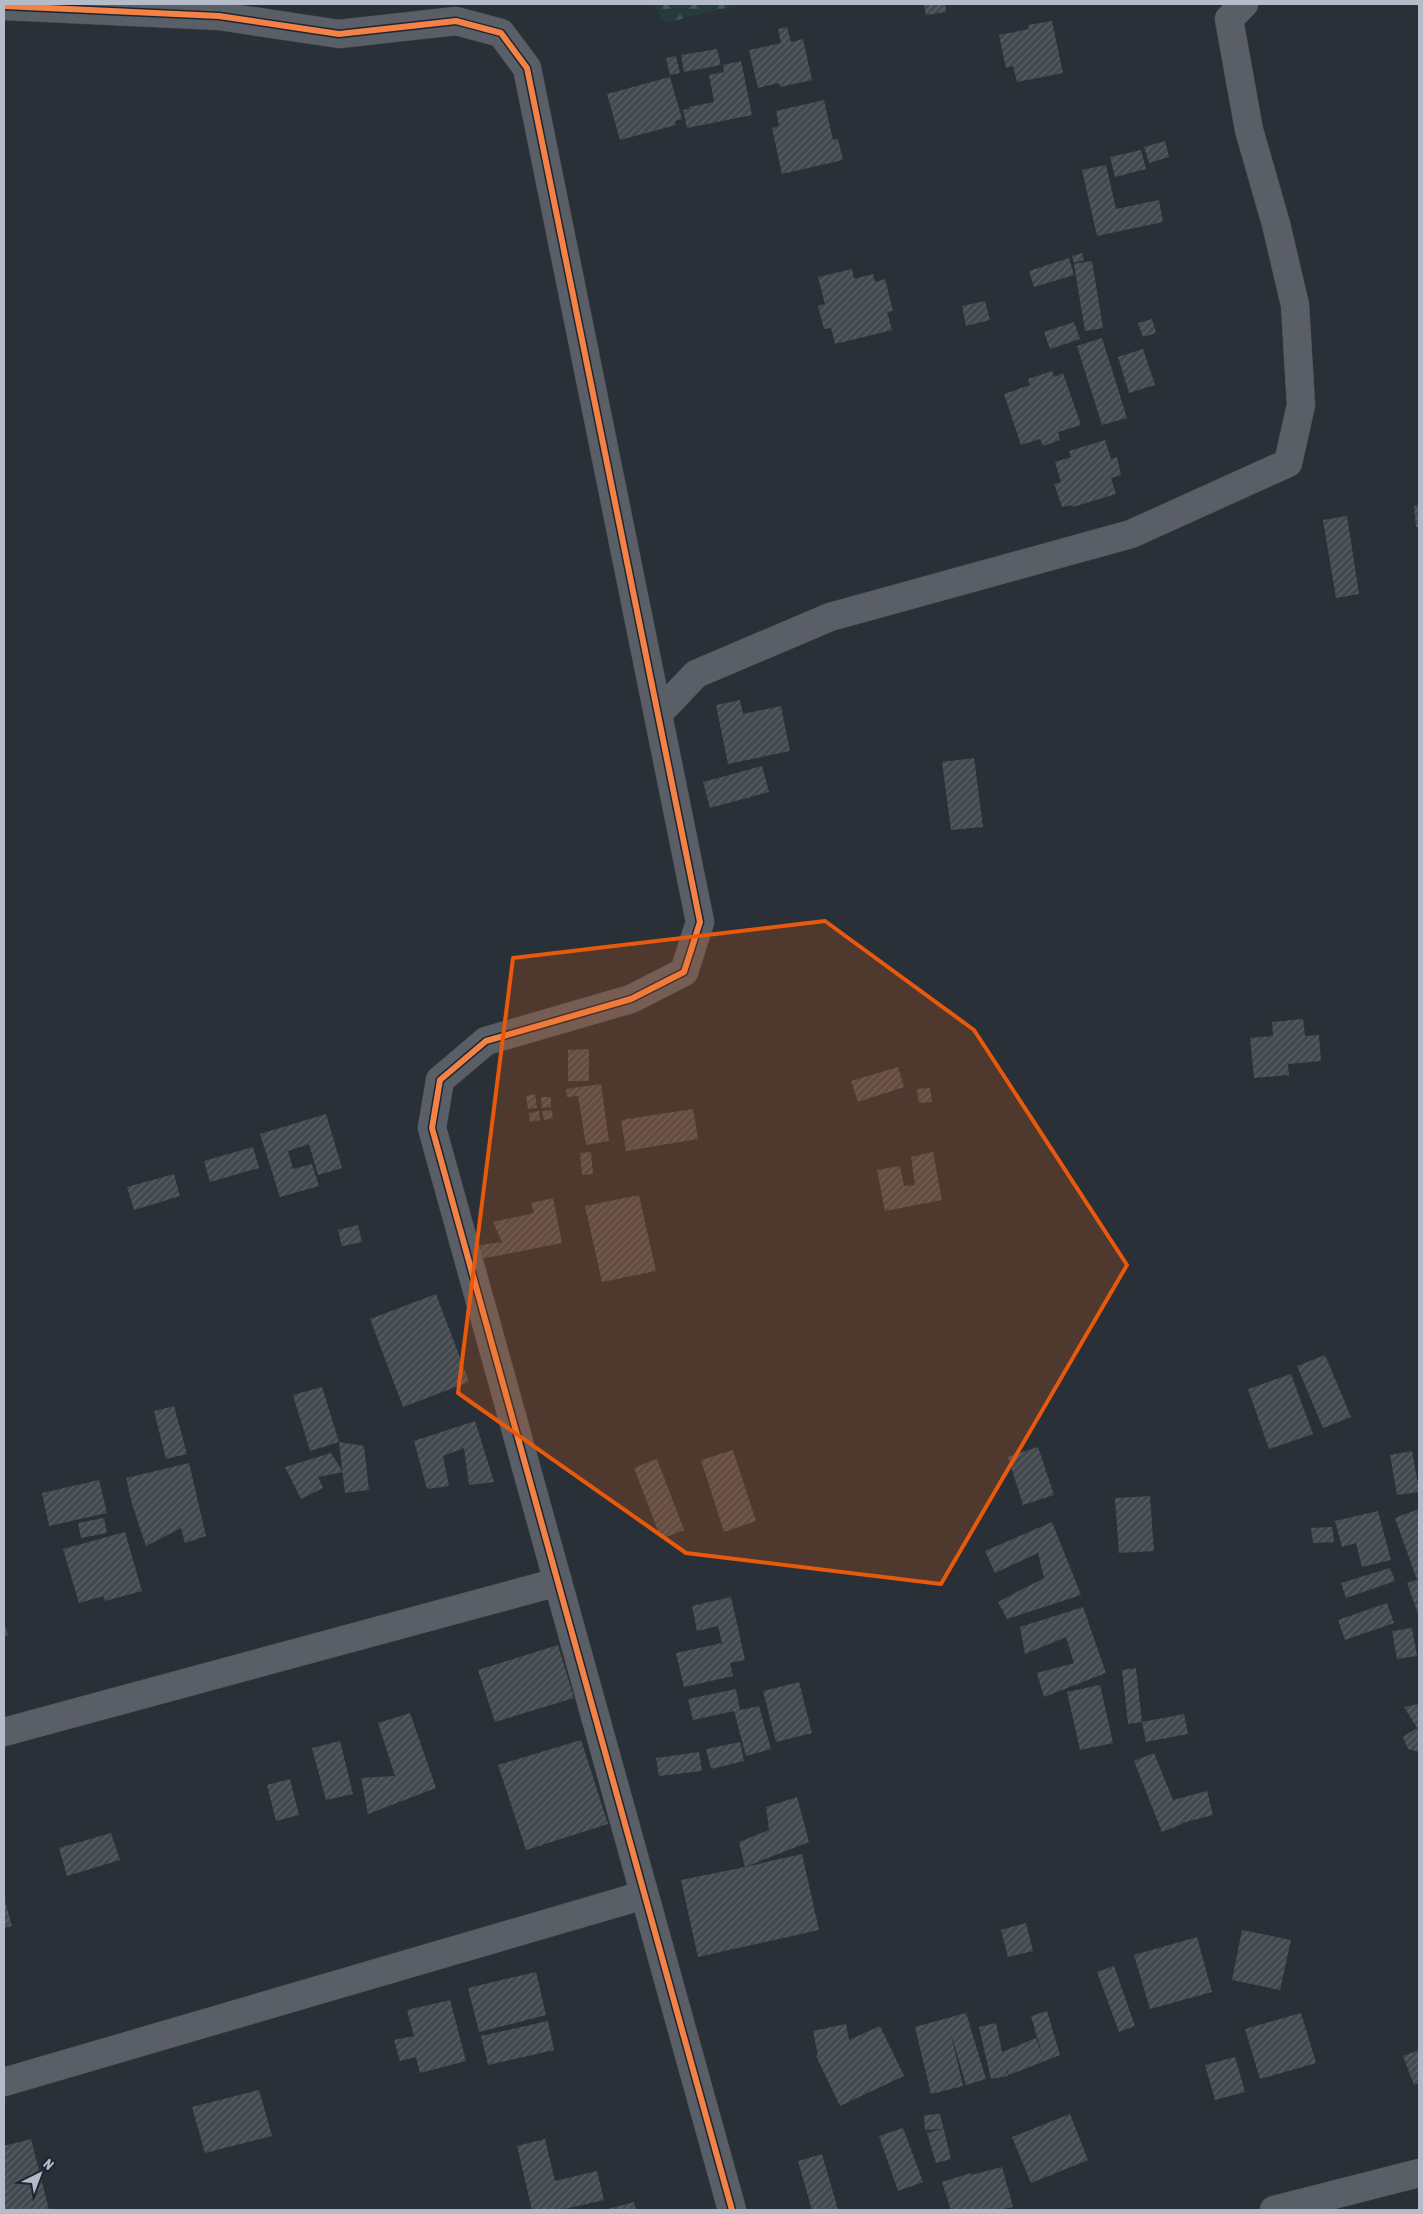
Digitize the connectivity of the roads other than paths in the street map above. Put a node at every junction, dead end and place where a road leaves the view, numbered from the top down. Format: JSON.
{"nodes":[{"id":1,"x":1244,"y":4,"type":"edge"},
{"id":2,"x":4,"y":6,"type":"edge"},
{"id":3,"x":658,"y":714,"type":"junction"},
{"id":4,"x":558,"y":1582,"type":"junction"},
{"id":5,"x":4,"y":1732,"type":"edge"},
{"id":6,"x":644,"y":1895,"type":"junction"},
{"id":7,"x":4,"y":2082,"type":"edge"},
{"id":8,"x":1419,"y":2173,"type":"edge"},
{"id":9,"x":732,"y":2210,"type":"edge"},
{"id":10,"x":1274,"y":2210,"type":"edge"}],
"edges":[{"from":1,"to":3,"type":"street"},
{"from":2,"to":3,"type":"street"},
{"from":3,"to":4,"type":"street"},
{"from":4,"to":5,"type":"street"},
{"from":4,"to":6,"type":"street"},
{"from":6,"to":7,"type":"street"},
{"from":6,"to":9,"type":"street"},
{"from":8,"to":10,"type":"street"}]}
